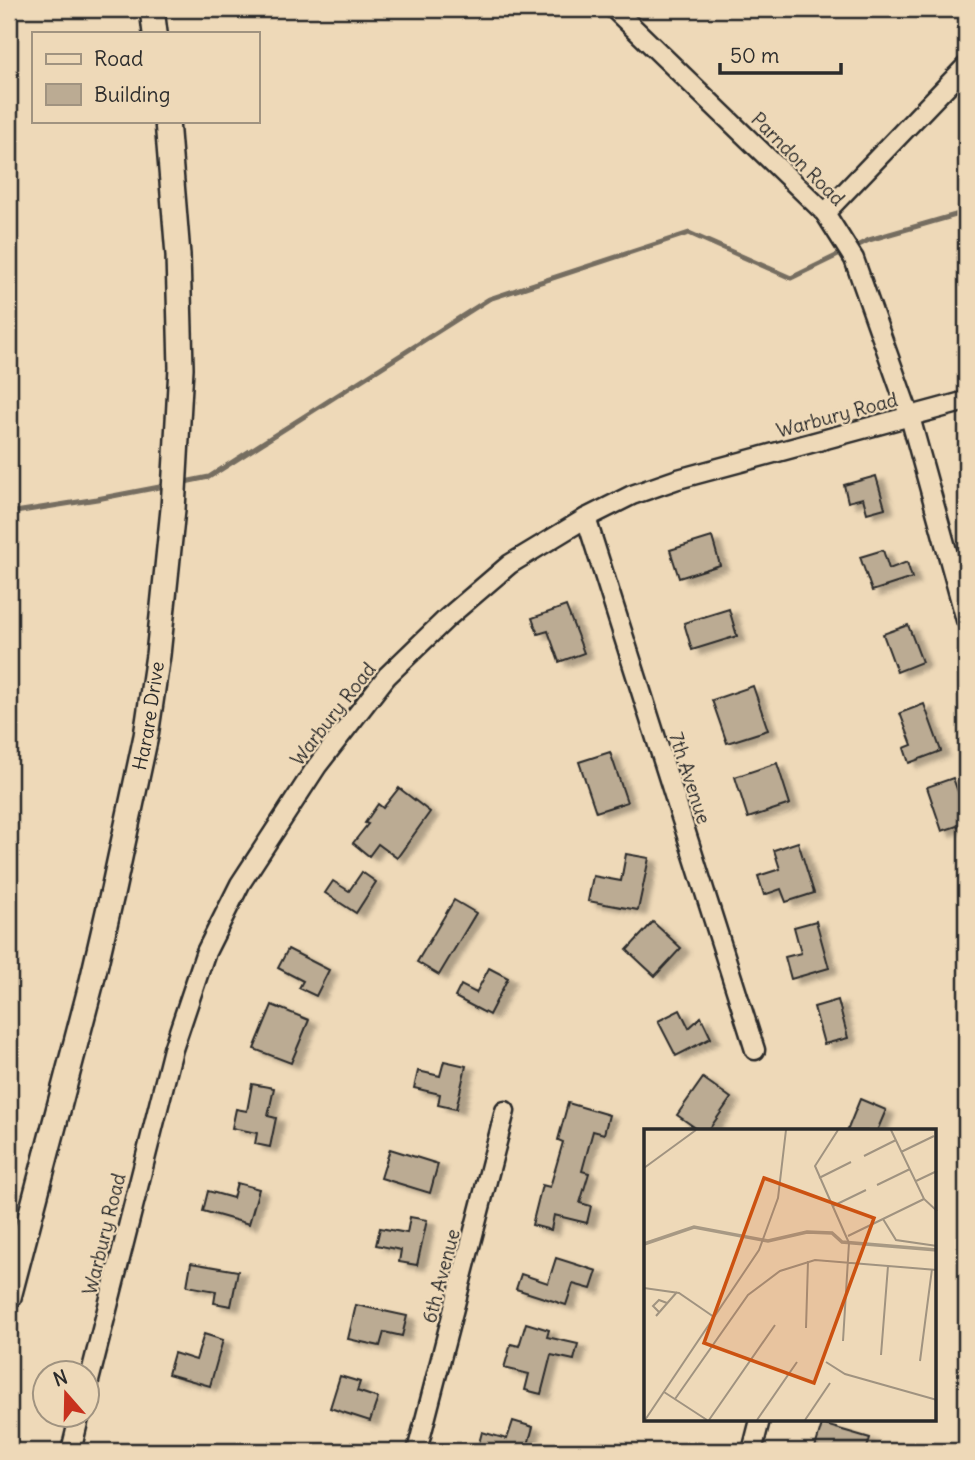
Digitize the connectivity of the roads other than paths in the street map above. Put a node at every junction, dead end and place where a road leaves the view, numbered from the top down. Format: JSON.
{"nodes":[{"id":1,"x":152,"y":9,"type":"edge"},
{"id":2,"x":624,"y":12,"type":"edge"},
{"id":3,"x":155,"y":32,"type":"edge"},
{"id":4,"x":966,"y":66,"type":"edge"},
{"id":5,"x":167,"y":122,"type":"edge"},
{"id":6,"x":825,"y":213,"type":"junction"},
{"id":7,"x":966,"y":401,"type":"edge"},
{"id":8,"x":910,"y":417,"type":"junction"},
{"id":9,"x":586,"y":518,"type":"junction"},
{"id":10,"x":966,"y":620,"type":"edge"},
{"id":11,"x":755,"y":1050,"type":"dead end"},
{"id":12,"x":505,"y":1111,"type":"dead end"},
{"id":13,"x":18,"y":1229,"type":"edge"},
{"id":14,"x":9,"y":1297,"type":"edge"},
{"id":15,"x":95,"y":1358,"type":"edge"},
{"id":16,"x":759,"y":1422,"type":"edge"},
{"id":17,"x":77,"y":1428,"type":"edge"},
{"id":18,"x":71,"y":1451,"type":"edge"},
{"id":19,"x":417,"y":1451,"type":"edge"},
{"id":20,"x":752,"y":1451,"type":"edge"}],
"edges":[{"from":1,"to":3,"type":"main road"},
{"from":2,"to":6,"type":"street","name":"Parndon Road"},
{"from":4,"to":6,"type":"street"},
{"from":5,"to":13,"type":"main road","name":"Harare Drive"},
{"from":6,"to":8,"type":"street","name":"Parndon Road"},
{"from":7,"to":8,"type":"street","name":"Warbury Road"},
{"from":8,"to":9,"type":"street","name":"Warbury Road"},
{"from":8,"to":10,"type":"street","name":"Parndon Road"},
{"from":9,"to":11,"type":"street","name":"7th Avenue"},
{"from":9,"to":15,"type":"street","name":"Warbury Road"},
{"from":12,"to":19,"type":"street","name":"6th Avenue"},
{"from":13,"to":14,"type":"main road","name":"Harare Drive"},
{"from":16,"to":20,"type":"street"},
{"from":17,"to":18,"type":"street"}]}
